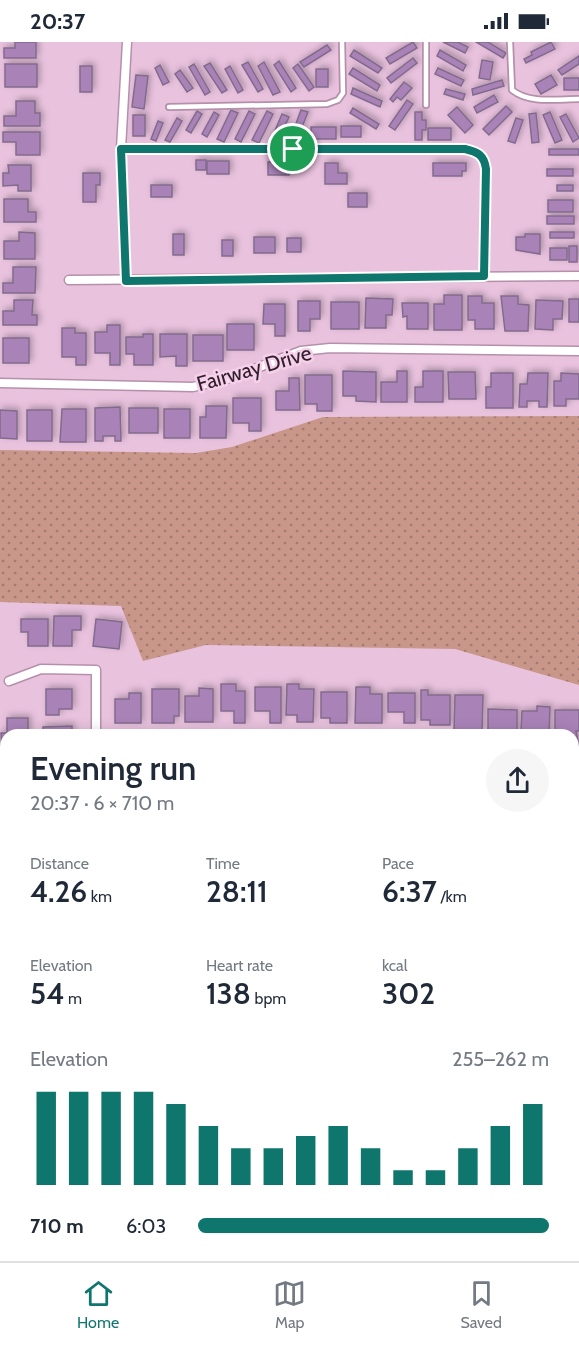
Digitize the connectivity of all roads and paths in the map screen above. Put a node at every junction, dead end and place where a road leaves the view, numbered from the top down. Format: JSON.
{"nodes":[{"id":1,"x":127,"y":42,"type":"edge"},
{"id":2,"x":342,"y":42,"type":"edge"},
{"id":3,"x":426,"y":42,"type":"edge"},
{"id":4,"x":510,"y":42,"type":"edge"},
{"id":5,"x":579,"y":99,"type":"edge"},
{"id":6,"x":426,"y":105,"type":"dead end"},
{"id":7,"x":169,"y":107,"type":"dead end"},
{"id":8,"x":121,"y":149,"type":"junction"},
{"id":9,"x":484,"y":276,"type":"junction"},
{"id":10,"x":579,"y":276,"type":"edge"},
{"id":11,"x":69,"y":280,"type":"dead end"},
{"id":12,"x":126,"y":281,"type":"junction"},
{"id":13,"x":579,"y":351,"type":"edge"},
{"id":14,"x":0,"y":383,"type":"edge"},
{"id":15,"x":9,"y":681,"type":"dead end"},
{"id":16,"x":96,"y":729,"type":"edge"}],
"edges":[{"from":1,"to":8,"type":"street"},
{"from":2,"to":7,"type":"lane"},
{"from":3,"to":6,"type":"lane"},
{"from":4,"to":5,"type":"lane"},
{"from":8,"to":9,"type":"street"},
{"from":8,"to":12,"type":"street"},
{"from":9,"to":10,"type":"street"},
{"from":9,"to":12,"type":"street"},
{"from":11,"to":12,"type":"street"},
{"from":13,"to":14,"type":"street","name":"Fairway Drive"},
{"from":15,"to":16,"type":"street"}]}
